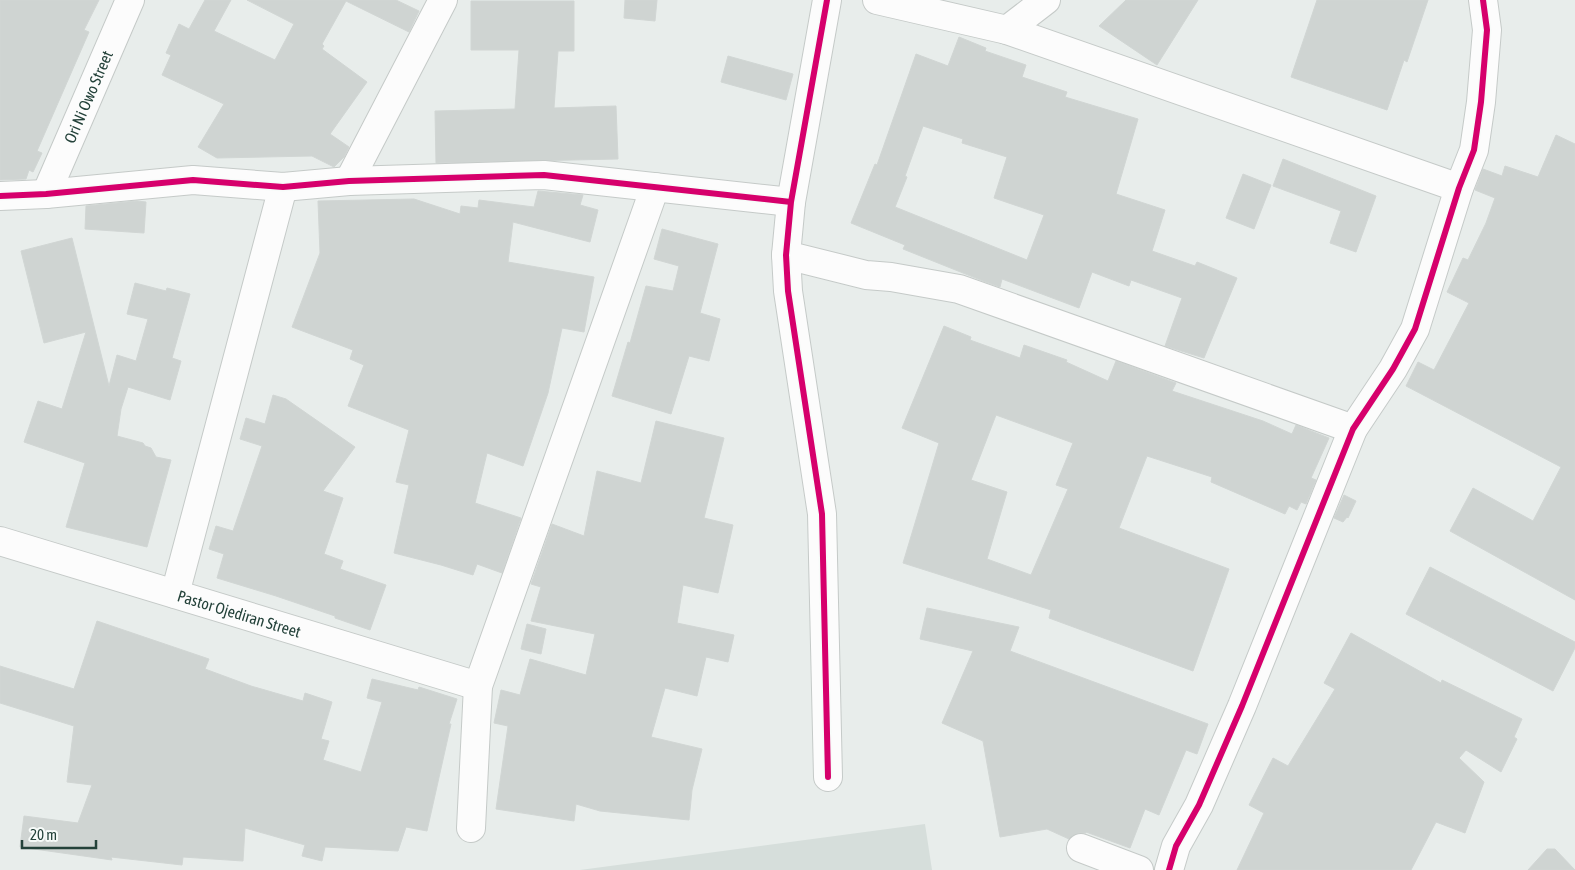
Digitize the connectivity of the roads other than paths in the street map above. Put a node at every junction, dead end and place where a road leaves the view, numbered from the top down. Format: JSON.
{"nodes":[{"id":1,"x":130,"y":0,"type":"edge"},
{"id":2,"x":443,"y":0,"type":"edge"},
{"id":3,"x":827,"y":0,"type":"edge"},
{"id":4,"x":877,"y":0,"type":"edge"},
{"id":5,"x":1046,"y":0,"type":"edge"},
{"id":6,"x":1483,"y":0,"type":"edge"},
{"id":7,"x":1007,"y":30,"type":"junction"},
{"id":8,"x":349,"y":181,"type":"junction"},
{"id":9,"x":283,"y":187,"type":"junction"},
{"id":10,"x":655,"y":187,"type":"junction"},
{"id":11,"x":1459,"y":188,"type":"junction"},
{"id":12,"x":46,"y":194,"type":"junction"},
{"id":13,"x":0,"y":196,"type":"edge"},
{"id":14,"x":791,"y":202,"type":"junction"},
{"id":15,"x":786,"y":255,"type":"junction"},
{"id":16,"x":1353,"y":429,"type":"junction"},
{"id":17,"x":0,"y":541,"type":"edge"},
{"id":18,"x":175,"y":594,"type":"junction"},
{"id":19,"x":478,"y":686,"type":"junction"},
{"id":20,"x":828,"y":777,"type":"dead end"},
{"id":21,"x":471,"y":828,"type":"dead end"},
{"id":22,"x":1081,"y":848,"type":"dead end"},
{"id":23,"x":1139,"y":870,"type":"edge"},
{"id":24,"x":1169,"y":870,"type":"edge"}],
"edges":[{"from":1,"to":12,"type":"street","name":"Ori Ni Owo Street"},
{"from":2,"to":8,"type":"street"},
{"from":3,"to":14,"type":"street"},
{"from":4,"to":7,"type":"street"},
{"from":5,"to":7,"type":"street"},
{"from":6,"to":11,"type":"street"},
{"from":7,"to":11,"type":"street"},
{"from":8,"to":9,"type":"street"},
{"from":8,"to":10,"type":"street"},
{"from":9,"to":12,"type":"street"},
{"from":9,"to":18,"type":"street"},
{"from":10,"to":14,"type":"street"},
{"from":10,"to":19,"type":"street"},
{"from":11,"to":16,"type":"street"},
{"from":12,"to":13,"type":"street"},
{"from":14,"to":15,"type":"street"},
{"from":15,"to":16,"type":"street"},
{"from":15,"to":20,"type":"street"},
{"from":16,"to":24,"type":"street"},
{"from":17,"to":18,"type":"street","name":"Pastor Ojediran Street"},
{"from":18,"to":19,"type":"street","name":"Pastor Ojediran Street"},
{"from":19,"to":21,"type":"street"},
{"from":22,"to":23,"type":"street"}]}
